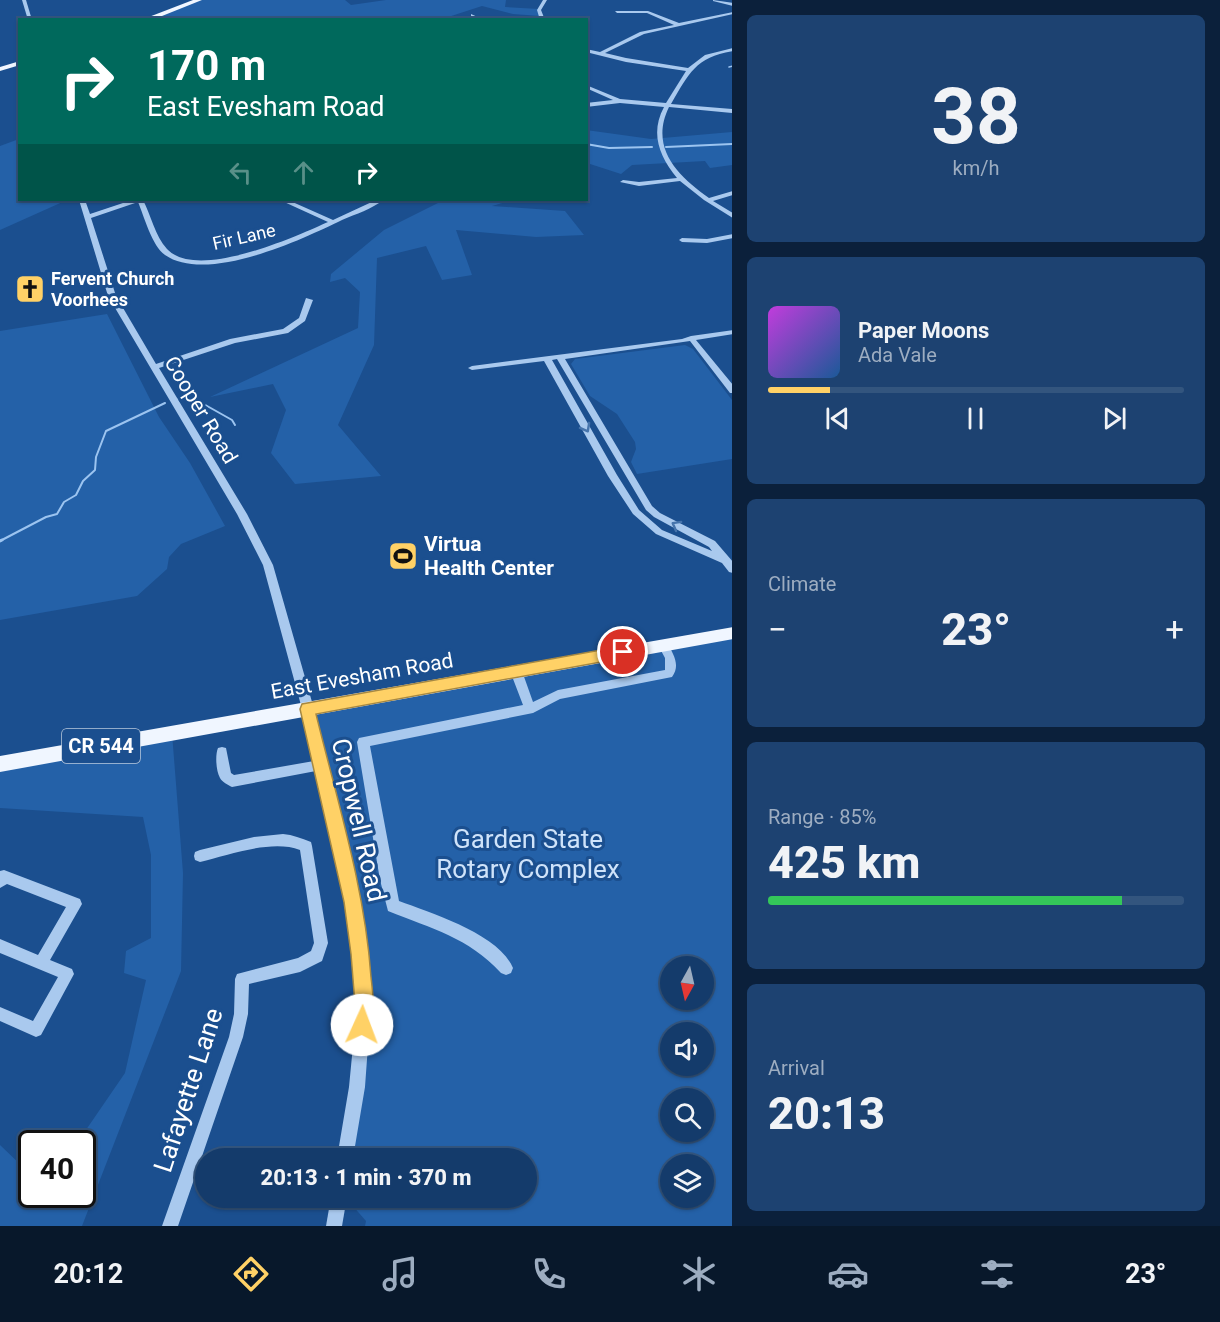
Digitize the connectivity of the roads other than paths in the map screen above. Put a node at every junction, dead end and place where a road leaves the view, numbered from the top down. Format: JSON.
{"nodes":[{"id":1,"x":24,"y":0,"type":"edge"},
{"id":2,"x":199,"y":0,"type":"edge"},
{"id":3,"x":545,"y":0,"type":"edge"},
{"id":4,"x":715,"y":0,"type":"edge"},
{"id":5,"x":732,"y":5,"type":"edge"},
{"id":6,"x":617,"y":12,"type":"dead end"},
{"id":7,"x":732,"y":13,"type":"edge"},
{"id":8,"x":473,"y":15,"type":"dead end"},
{"id":9,"x":29,"y":18,"type":"edge"},
{"id":10,"x":150,"y":18,"type":"edge"},
{"id":11,"x":478,"y":18,"type":"edge"},
{"id":12,"x":542,"y":18,"type":"edge"},
{"id":13,"x":678,"y":24,"type":"junction"},
{"id":14,"x":732,"y":49,"type":"edge"},
{"id":15,"x":588,"y":51,"type":"edge"},
{"id":16,"x":600,"y":54,"type":"junction"},
{"id":17,"x":18,"y":64,"type":"edge"},
{"id":18,"x":0,"y":69,"type":"edge"},
{"id":19,"x":689,"y":70,"type":"junction"},
{"id":20,"x":588,"y":87,"type":"edge"},
{"id":21,"x":620,"y":101,"type":"junction"},
{"id":22,"x":588,"y":105,"type":"edge"},
{"id":23,"x":667,"y":106,"type":"junction"},
{"id":24,"x":732,"y":111,"type":"edge"},
{"id":25,"x":681,"y":179,"type":"junction"},
{"id":26,"x":623,"y":182,"type":"dead end"},
{"id":27,"x":732,"y":193,"type":"edge"},
{"id":28,"x":709,"y":200,"type":"junction"},
{"id":29,"x":82,"y":201,"type":"edge"},
{"id":30,"x":135,"y":201,"type":"edge"},
{"id":31,"x":139,"y":201,"type":"edge"},
{"id":32,"x":286,"y":201,"type":"edge"},
{"id":33,"x":379,"y":201,"type":"edge"},
{"id":34,"x":732,"y":216,"type":"edge"},
{"id":35,"x":88,"y":217,"type":"junction"},
{"id":36,"x":333,"y":222,"type":"junction"},
{"id":37,"x":732,"y":236,"type":"edge"},
{"id":38,"x":682,"y":240,"type":"dead end"},
{"id":39,"x":309,"y":300,"type":"dead end"},
{"id":40,"x":732,"y":332,"type":"edge"},
{"id":41,"x":691,"y":338,"type":"junction"},
{"id":42,"x":560,"y":357,"type":"junction"},
{"id":43,"x":547,"y":359,"type":"junction"},
{"id":44,"x":154,"y":367,"type":"junction"},
{"id":45,"x":472,"y":368,"type":"dead end"},
{"id":46,"x":732,"y":391,"type":"edge"},
{"id":47,"x":584,"y":400,"type":"junction"},
{"id":48,"x":571,"y":402,"type":"junction"},
{"id":49,"x":615,"y":452,"type":"junction"},
{"id":50,"x":600,"y":454,"type":"junction"},
{"id":51,"x":722,"y":559,"type":"junction"},
{"id":52,"x":732,"y":569,"type":"edge"},
{"id":53,"x":732,"y":633,"type":"edge"},
{"id":54,"x":288,"y":639,"type":"joint"},
{"id":55,"x":663,"y":645,"type":"junction"},
{"id":56,"x":516,"y":671,"type":"junction"},
{"id":57,"x":530,"y":708,"type":"junction"},
{"id":58,"x":308,"y":709,"type":"junction"},
{"id":59,"x":222,"y":752,"type":"dead end"},
{"id":60,"x":0,"y":764,"type":"edge"},
{"id":61,"x":321,"y":765,"type":"junction"},
{"id":62,"x":200,"y":856,"type":"dead end"},
{"id":63,"x":0,"y":882,"type":"edge"},
{"id":64,"x":0,"y":946,"type":"edge"},
{"id":65,"x":41,"y":963,"type":"junction"},
{"id":66,"x":506,"y":968,"type":"dead end"},
{"id":67,"x":0,"y":1014,"type":"edge"},
{"id":68,"x":347,"y":1148,"type":"edge"},
{"id":69,"x":337,"y":1208,"type":"edge"},
{"id":70,"x":170,"y":1226,"type":"edge"},
{"id":71,"x":334,"y":1226,"type":"edge"}],
"edges":[{"from":1,"to":9,"type":"street"},
{"from":2,"to":10,"type":"main road"},
{"from":3,"to":12,"type":"street"},
{"from":4,"to":5,"type":"street"},
{"from":6,"to":13,"type":"street"},
{"from":7,"to":13,"type":"street"},
{"from":8,"to":11,"type":"street"},
{"from":13,"to":16,"type":"street"},
{"from":14,"to":19,"type":"street"},
{"from":15,"to":16,"type":"street"},
{"from":16,"to":19,"type":"street"},
{"from":17,"to":18,"type":"main road"},
{"from":19,"to":23,"type":"street"},
{"from":20,"to":21,"type":"street"},
{"from":21,"to":22,"type":"street"},
{"from":21,"to":23,"type":"street"},
{"from":23,"to":24,"type":"street"},
{"from":23,"to":25,"type":"street"},
{"from":25,"to":26,"type":"street"},
{"from":25,"to":28,"type":"street"},
{"from":27,"to":28,"type":"street"},
{"from":28,"to":34,"type":"street"},
{"from":29,"to":35,"type":"street","name":"Cooper Road"},
{"from":30,"to":35,"type":"street"},
{"from":31,"to":36,"type":"street","name":"Fir Lane"},
{"from":32,"to":36,"type":"street"},
{"from":33,"to":36,"type":"street","name":"Fir Lane"},
{"from":35,"to":44,"type":"street","name":"Cooper Road"},
{"from":37,"to":38,"type":"street"},
{"from":39,"to":44,"type":"street"},
{"from":40,"to":41,"type":"street"},
{"from":41,"to":42,"type":"street"},
{"from":41,"to":46,"type":"street"},
{"from":42,"to":43,"type":"street"},
{"from":42,"to":47,"type":"street"},
{"from":43,"to":45,"type":"street"},
{"from":43,"to":48,"type":"street"},
{"from":44,"to":54,"type":"street","name":"Cooper Road"},
{"from":47,"to":48,"type":"street"},
{"from":47,"to":49,"type":"street"},
{"from":48,"to":50,"type":"street","one_way":true},
{"from":49,"to":50,"type":"street"},
{"from":51,"to":49,"type":"street","one_way":true},
{"from":50,"to":51,"type":"street"},
{"from":51,"to":52,"type":"street"},
{"from":53,"to":55,"type":"main road","name":"East Evesham Road","number":"CR 544"},
{"from":54,"to":58,"type":"street","name":"Cropwell Road"},
{"from":55,"to":56,"type":"main road","name":"East Evesham Road","number":"CR 544"},
{"from":55,"to":57,"type":"street"},
{"from":56,"to":57,"type":"street"},
{"from":56,"to":58,"type":"main road","name":"East Evesham Road","number":"CR 544"},
{"from":57,"to":66,"type":"street"},
{"from":58,"to":60,"type":"main road","name":"East Evesham Road","number":"CR 544"},
{"from":58,"to":61,"type":"street","name":"Cropwell Road"},
{"from":59,"to":61,"type":"street"},
{"from":61,"to":68,"type":"street","name":"Cropwell Road"},
{"from":62,"to":70,"type":"street","name":"Lafayette Lane"},
{"from":63,"to":65,"type":"street"},
{"from":64,"to":65,"type":"street"},
{"from":65,"to":67,"type":"street"},
{"from":69,"to":71,"type":"street"}]}
